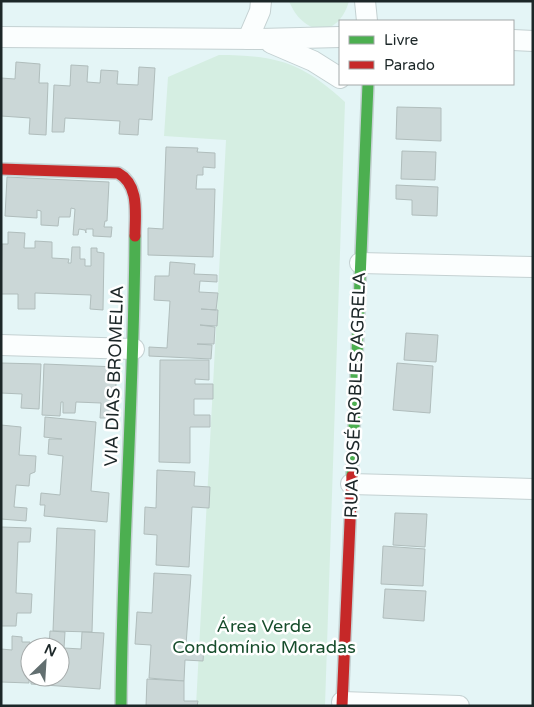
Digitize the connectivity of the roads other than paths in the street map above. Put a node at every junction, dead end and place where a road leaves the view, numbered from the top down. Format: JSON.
{"nodes":[{"id":1,"x":261,"y":1,"type":"edge"},
{"id":2,"x":365,"y":1,"type":"edge"},
{"id":3,"x":367,"y":20,"type":"edge"},
{"id":4,"x":1,"y":37,"type":"edge"},
{"id":5,"x":339,"y":37,"type":"edge"},
{"id":6,"x":254,"y":39,"type":"junction"},
{"id":7,"x":514,"y":40,"type":"edge"},
{"id":8,"x":533,"y":41,"type":"edge"},
{"id":9,"x":339,"y":77,"type":"edge"},
{"id":10,"x":352,"y":85,"type":"edge"},
{"id":11,"x":367,"y":90,"type":"edge"},
{"id":12,"x":1,"y":168,"type":"edge"},
{"id":13,"x":360,"y":263,"type":"junction"},
{"id":14,"x":533,"y":267,"type":"edge"},
{"id":15,"x":1,"y":346,"type":"edge"},
{"id":16,"x":134,"y":349,"type":"junction"},
{"id":17,"x":351,"y":484,"type":"junction"},
{"id":18,"x":533,"y":489,"type":"edge"},
{"id":19,"x":342,"y":704,"type":"edge"},
{"id":20,"x":121,"y":706,"type":"edge"},
{"id":21,"x":460,"y":706,"type":"edge"}],
"edges":[{"from":1,"to":6,"type":"street"},
{"from":2,"to":3,"type":"street"},
{"from":4,"to":6,"type":"street"},
{"from":5,"to":6,"type":"street"},
{"from":6,"to":9,"type":"street"},
{"from":7,"to":8,"type":"street"},
{"from":10,"to":11,"type":"street"},
{"from":11,"to":13,"type":"street","name":"RUA JOSÉ ROBLES AGRELA"},
{"from":12,"to":16,"type":"street","name":"VIA DIAS BROMELIA"},
{"from":13,"to":14,"type":"street"},
{"from":13,"to":17,"type":"street","name":"RUA JOSÉ ROBLES AGRELA"},
{"from":15,"to":16,"type":"street"},
{"from":16,"to":20,"type":"street","name":"VIA DIAS BROMELIA"},
{"from":17,"to":18,"type":"street"},
{"from":17,"to":19,"type":"street","name":"RUA JOSÉ ROBLES AGRELA"},
{"from":19,"to":21,"type":"street"}]}
